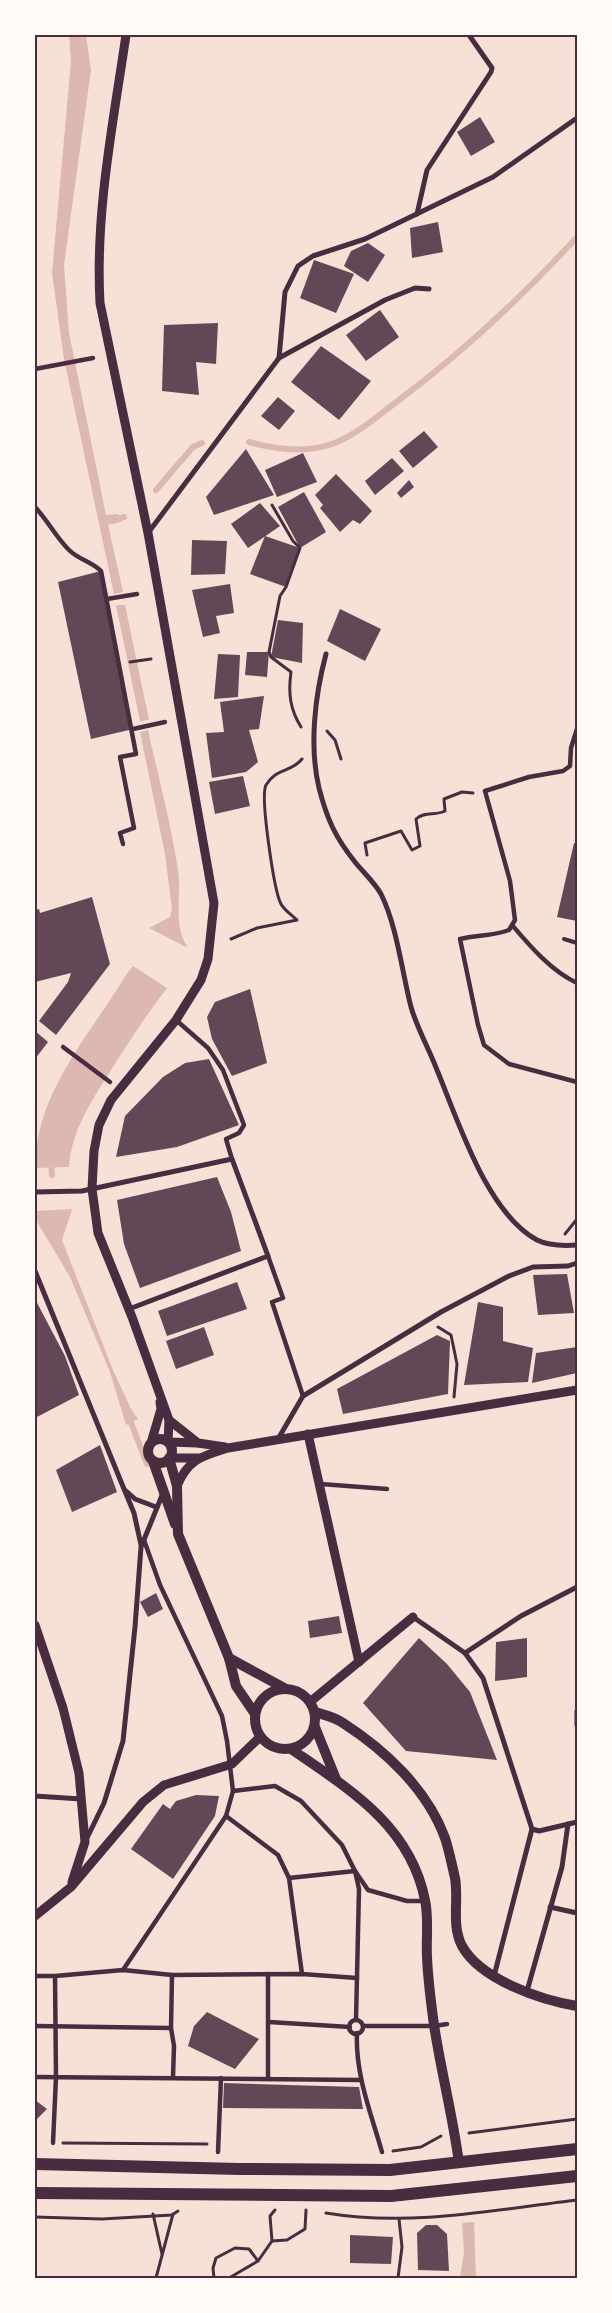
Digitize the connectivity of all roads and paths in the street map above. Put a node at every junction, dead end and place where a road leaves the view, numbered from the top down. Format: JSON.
{"nodes":[{"id":1,"x":126,"y":35,"type":"edge"},
{"id":2,"x":468,"y":35,"type":"edge"},
{"id":3,"x":577,"y":118,"type":"edge"},
{"id":4,"x":417,"y":214,"type":"junction"},
{"id":5,"x":429,"y":289,"type":"dead end"},
{"id":6,"x":94,"y":358,"type":"dead end"},
{"id":7,"x":280,"y":358,"type":"junction"},
{"id":8,"x":35,"y":368,"type":"edge"},
{"id":9,"x":272,"y":505,"type":"dead end"},
{"id":10,"x":35,"y":507,"type":"edge"},
{"id":11,"x":148,"y":533,"type":"junction"},
{"id":12,"x":137,"y":594,"type":"dead end"},
{"id":13,"x":107,"y":599,"type":"junction"},
{"id":14,"x":326,"y":654,"type":"dead end"},
{"id":15,"x":151,"y":659,"type":"dead end"},
{"id":16,"x":120,"y":664,"type":"junction"},
{"id":17,"x":164,"y":722,"type":"dead end"},
{"id":18,"x":316,"y":728,"type":"junction"},
{"id":19,"x":133,"y":729,"type":"junction"},
{"id":20,"x":577,"y":729,"type":"edge"},
{"id":21,"x":310,"y":737,"type":"junction"},
{"id":22,"x":341,"y":759,"type":"dead end"},
{"id":23,"x":485,"y":792,"type":"junction"},
{"id":24,"x":122,"y":844,"type":"dead end"},
{"id":25,"x":367,"y":857,"type":"dead end"},
{"id":26,"x":512,"y":925,"type":"junction"},
{"id":27,"x":564,"y":938,"type":"dead end"},
{"id":28,"x":231,"y":939,"type":"dead end"},
{"id":29,"x":577,"y":943,"type":"edge"},
{"id":30,"x":577,"y":983,"type":"edge"},
{"id":31,"x":176,"y":1020,"type":"junction"},
{"id":32,"x":63,"y":1047,"type":"dead end"},
{"id":33,"x":110,"y":1082,"type":"dead end"},
{"id":34,"x":577,"y":1082,"type":"edge"},
{"id":35,"x":232,"y":1159,"type":"junction"},
{"id":36,"x":92,"y":1189,"type":"junction"},
{"id":37,"x":35,"y":1192,"type":"edge"},
{"id":38,"x":577,"y":1245,"type":"edge"},
{"id":39,"x":268,"y":1256,"type":"junction"},
{"id":40,"x":577,"y":1263,"type":"edge"},
{"id":41,"x":35,"y":1271,"type":"edge"},
{"id":42,"x":129,"y":1309,"type":"junction"},
{"id":43,"x":426,"y":1321,"type":"junction"},
{"id":44,"x":577,"y":1390,"type":"edge"},
{"id":45,"x":159,"y":1394,"type":"junction"},
{"id":46,"x":304,"y":1396,"type":"junction"},
{"id":47,"x":452,"y":1411,"type":"junction"},
{"id":48,"x":169,"y":1420,"type":"junction"},
{"id":49,"x":308,"y":1434,"type":"junction"},
{"id":50,"x":278,"y":1439,"type":"junction"},
{"id":51,"x":168,"y":1442,"type":"junction"},
{"id":52,"x":150,"y":1443,"type":"junction"},
{"id":53,"x":198,"y":1443,"type":"junction"},
{"id":54,"x":228,"y":1448,"type":"junction"},
{"id":55,"x":169,"y":1458,"type":"junction"},
{"id":56,"x":198,"y":1458,"type":"junction"},
{"id":57,"x":153,"y":1461,"type":"junction"},
{"id":58,"x":321,"y":1484,"type":"junction"},
{"id":59,"x":177,"y":1486,"type":"junction"},
{"id":60,"x":124,"y":1489,"type":"junction"},
{"id":61,"x":387,"y":1489,"type":"dead end"},
{"id":62,"x":164,"y":1492,"type":"junction"},
{"id":63,"x":156,"y":1507,"type":"junction"},
{"id":64,"x":178,"y":1534,"type":"junction"},
{"id":65,"x":144,"y":1540,"type":"junction"},
{"id":66,"x":141,"y":1547,"type":"junction"},
{"id":67,"x":577,"y":1587,"type":"edge"},
{"id":68,"x":413,"y":1617,"type":"joint"},
{"id":69,"x":35,"y":1624,"type":"edge"},
{"id":70,"x":465,"y":1653,"type":"junction"},
{"id":71,"x":229,"y":1658,"type":"junction"},
{"id":72,"x":359,"y":1662,"type":"junction"},
{"id":73,"x":286,"y":1689,"type":"junction"},
{"id":74,"x":312,"y":1707,"type":"junction"},
{"id":75,"x":577,"y":1711,"type":"edge"},
{"id":76,"x":255,"y":1714,"type":"junction"},
{"id":77,"x":577,"y":1725,"type":"edge"},
{"id":78,"x":315,"y":1727,"type":"junction"},
{"id":79,"x":260,"y":1737,"type":"junction"},
{"id":80,"x":291,"y":1749,"type":"junction"},
{"id":81,"x":230,"y":1765,"type":"junction"},
{"id":82,"x":337,"y":1780,"type":"junction"},
{"id":83,"x":232,"y":1791,"type":"junction"},
{"id":84,"x":35,"y":1796,"type":"edge"},
{"id":85,"x":81,"y":1799,"type":"junction"},
{"id":86,"x":226,"y":1816,"type":"junction"},
{"id":87,"x":577,"y":1822,"type":"edge"},
{"id":88,"x":568,"y":1824,"type":"junction"},
{"id":89,"x":532,"y":1829,"type":"junction"},
{"id":90,"x":85,"y":1842,"type":"junction"},
{"id":91,"x":355,"y":1871,"type":"junction"},
{"id":92,"x":289,"y":1878,"type":"junction"},
{"id":93,"x":71,"y":1887,"type":"junction"},
{"id":94,"x":426,"y":1901,"type":"junction"},
{"id":95,"x":550,"y":1907,"type":"junction"},
{"id":96,"x":577,"y":1913,"type":"edge"},
{"id":97,"x":35,"y":1916,"type":"edge"},
{"id":98,"x":123,"y":1970,"type":"junction"},
{"id":99,"x":268,"y":1974,"type":"junction"},
{"id":100,"x":302,"y":1974,"type":"junction"},
{"id":101,"x":35,"y":1976,"type":"edge"},
{"id":102,"x":55,"y":1976,"type":"junction"},
{"id":103,"x":172,"y":1976,"type":"junction"},
{"id":104,"x":494,"y":1977,"type":"junction"},
{"id":105,"x":357,"y":1978,"type":"junction"},
{"id":106,"x":527,"y":1991,"type":"junction"},
{"id":107,"x":577,"y":2006,"type":"edge"},
{"id":108,"x":356,"y":2020,"type":"junction"},
{"id":109,"x":269,"y":2022,"type":"junction"},
{"id":110,"x":447,"y":2024,"type":"dead end"},
{"id":111,"x":35,"y":2026,"type":"edge"},
{"id":112,"x":55,"y":2026,"type":"junction"},
{"id":113,"x":363,"y":2026,"type":"junction"},
{"id":114,"x":434,"y":2026,"type":"junction"},
{"id":115,"x":350,"y":2027,"type":"junction"},
{"id":116,"x":170,"y":2028,"type":"junction"},
{"id":117,"x":357,"y":2033,"type":"junction"},
{"id":118,"x":35,"y":2077,"type":"edge"},
{"id":119,"x":56,"y":2077,"type":"junction"},
{"id":120,"x":173,"y":2077,"type":"junction"},
{"id":121,"x":221,"y":2078,"type":"junction"},
{"id":122,"x":268,"y":2078,"type":"junction"},
{"id":123,"x":361,"y":2080,"type":"junction"},
{"id":124,"x":577,"y":2119,"type":"edge"},
{"id":125,"x":455,"y":2134,"type":"junction"},
{"id":126,"x":53,"y":2143,"type":"joint"},
{"id":127,"x":577,"y":2149,"type":"edge"},
{"id":128,"x":218,"y":2152,"type":"joint"},
{"id":129,"x":382,"y":2152,"type":"joint"},
{"id":130,"x":459,"y":2163,"type":"junction"},
{"id":131,"x":35,"y":2164,"type":"edge"},
{"id":132,"x":577,"y":2176,"type":"edge"},
{"id":133,"x":35,"y":2193,"type":"edge"},
{"id":134,"x":178,"y":2195,"type":"junction"},
{"id":135,"x":278,"y":2206,"type":"dead end"},
{"id":136,"x":306,"y":2210,"type":"dead end"},
{"id":137,"x":153,"y":2214,"type":"junction"},
{"id":138,"x":172,"y":2215,"type":"junction"},
{"id":139,"x":35,"y":2217,"type":"edge"},
{"id":140,"x":399,"y":2219,"type":"dead end"},
{"id":141,"x":272,"y":2241,"type":"junction"},
{"id":142,"x":162,"y":2254,"type":"junction"},
{"id":143,"x":258,"y":2261,"type":"junction"},
{"id":144,"x":156,"y":2278,"type":"edge"},
{"id":145,"x":214,"y":2278,"type":"edge"},
{"id":146,"x":228,"y":2278,"type":"edge"},
{"id":147,"x":398,"y":2278,"type":"edge"}],
"edges":[{"from":1,"to":11,"type":"street"},
{"from":2,"to":4,"type":"street"},
{"from":3,"to":4,"type":"street"},
{"from":4,"to":7,"type":"street"},
{"from":5,"to":7,"type":"street"},
{"from":6,"to":8,"type":"street"},
{"from":7,"to":11,"type":"street"},
{"from":9,"to":21,"type":"path"},
{"from":10,"to":13,"type":"street"},
{"from":11,"to":31,"type":"street"},
{"from":12,"to":13,"type":"street"},
{"from":13,"to":16,"type":"street"},
{"from":14,"to":18,"type":"street"},
{"from":15,"to":16,"type":"path"},
{"from":16,"to":19,"type":"street"},
{"from":17,"to":19,"type":"street"},
{"from":18,"to":21,"type":"path"},
{"from":18,"to":22,"type":"path"},
{"from":18,"to":38,"type":"street"},
{"from":19,"to":24,"type":"street"},
{"from":20,"to":23,"type":"street"},
{"from":21,"to":28,"type":"path"},
{"from":23,"to":25,"type":"path"},
{"from":23,"to":26,"type":"street"},
{"from":26,"to":30,"type":"street"},
{"from":26,"to":34,"type":"street"},
{"from":27,"to":29,"type":"lane"},
{"from":31,"to":35,"type":"street"},
{"from":31,"to":36,"type":"street"},
{"from":32,"to":33,"type":"street"},
{"from":35,"to":36,"type":"street"},
{"from":35,"to":39,"type":"street"},
{"from":36,"to":37,"type":"street"},
{"from":36,"to":42,"type":"street"},
{"from":39,"to":42,"type":"street"},
{"from":39,"to":46,"type":"street"},
{"from":40,"to":43,"type":"street"},
{"from":41,"to":60,"type":"street"},
{"from":42,"to":45,"type":"street"},
{"from":43,"to":46,"type":"street"},
{"from":43,"to":47,"type":"path"},
{"from":44,"to":47,"type":"street"},
{"from":45,"to":48,"type":"street"},
{"from":45,"to":52,"type":"street"},
{"from":46,"to":50,"type":"street"},
{"from":47,"to":49,"type":"street"},
{"from":48,"to":51,"type":"street"},
{"from":48,"to":53,"type":"street"},
{"from":49,"to":50,"type":"street"},
{"from":49,"to":58,"type":"street"},
{"from":50,"to":54,"type":"street"},
{"from":51,"to":52,"type":"main road"},
{"from":51,"to":53,"type":"street"},
{"from":51,"to":55,"type":"main road"},
{"from":52,"to":57,"type":"main road"},
{"from":53,"to":54,"type":"street"},
{"from":54,"to":56,"type":"street"},
{"from":55,"to":56,"type":"street"},
{"from":55,"to":57,"type":"main road"},
{"from":55,"to":59,"type":"main road"},
{"from":56,"to":59,"type":"street"},
{"from":57,"to":62,"type":"main road"},
{"from":58,"to":61,"type":"street"},
{"from":58,"to":72,"type":"street"},
{"from":59,"to":64,"type":"main road"},
{"from":60,"to":63,"type":"street"},
{"from":60,"to":66,"type":"street"},
{"from":62,"to":63,"type":"street"},
{"from":62,"to":64,"type":"main road"},
{"from":63,"to":65,"type":"street"},
{"from":64,"to":71,"type":"main road"},
{"from":65,"to":66,"type":"street"},
{"from":65,"to":81,"type":"street"},
{"from":66,"to":90,"type":"street"},
{"from":67,"to":70,"type":"street"},
{"from":68,"to":70,"type":"street"},
{"from":68,"to":72,"type":"street"},
{"from":69,"to":85,"type":"street"},
{"from":70,"to":89,"type":"street"},
{"from":71,"to":73,"type":"main road"},
{"from":71,"to":76,"type":"main road"},
{"from":72,"to":74,"type":"street"},
{"from":73,"to":74,"type":"main road"},
{"from":73,"to":76,"type":"main road"},
{"from":74,"to":78,"type":"main road"},
{"from":74,"to":104,"type":"main road"},
{"from":75,"to":77,"type":"street"},
{"from":76,"to":79,"type":"main road"},
{"from":78,"to":80,"type":"main road"},
{"from":78,"to":82,"type":"main road"},
{"from":79,"to":80,"type":"main road"},
{"from":79,"to":81,"type":"street"},
{"from":80,"to":82,"type":"main road"},
{"from":81,"to":83,"type":"street"},
{"from":81,"to":93,"type":"street"},
{"from":82,"to":94,"type":"main road"},
{"from":83,"to":86,"type":"street"},
{"from":83,"to":91,"type":"street"},
{"from":84,"to":85,"type":"street"},
{"from":85,"to":90,"type":"street"},
{"from":86,"to":92,"type":"street"},
{"from":86,"to":98,"type":"street"},
{"from":87,"to":88,"type":"street"},
{"from":88,"to":89,"type":"street"},
{"from":88,"to":95,"type":"street"},
{"from":89,"to":104,"type":"street"},
{"from":90,"to":93,"type":"street"},
{"from":91,"to":92,"type":"street"},
{"from":91,"to":94,"type":"street"},
{"from":91,"to":105,"type":"street"},
{"from":92,"to":100,"type":"street"},
{"from":93,"to":97,"type":"street"},
{"from":94,"to":114,"type":"main road"},
{"from":95,"to":96,"type":"street"},
{"from":95,"to":106,"type":"street"},
{"from":98,"to":102,"type":"street"},
{"from":98,"to":103,"type":"street"},
{"from":99,"to":100,"type":"street"},
{"from":99,"to":103,"type":"street"},
{"from":99,"to":109,"type":"street"},
{"from":100,"to":105,"type":"street"},
{"from":101,"to":102,"type":"street"},
{"from":102,"to":112,"type":"street"},
{"from":103,"to":116,"type":"street"},
{"from":104,"to":106,"type":"main road"},
{"from":105,"to":108,"type":"street"},
{"from":106,"to":107,"type":"main road"},
{"from":108,"to":113,"type":"street"},
{"from":108,"to":115,"type":"street"},
{"from":109,"to":115,"type":"street"},
{"from":109,"to":122,"type":"street"},
{"from":110,"to":114,"type":"street"},
{"from":111,"to":112,"type":"street"},
{"from":112,"to":116,"type":"street"},
{"from":112,"to":119,"type":"street"},
{"from":113,"to":114,"type":"street"},
{"from":113,"to":117,"type":"street"},
{"from":114,"to":125,"type":"main road"},
{"from":115,"to":117,"type":"street"},
{"from":116,"to":120,"type":"street"},
{"from":117,"to":123,"type":"street"},
{"from":118,"to":119,"type":"street"},
{"from":119,"to":120,"type":"street"},
{"from":119,"to":126,"type":"street"},
{"from":120,"to":121,"type":"street"},
{"from":121,"to":122,"type":"street"},
{"from":121,"to":128,"type":"street"},
{"from":122,"to":123,"type":"street"},
{"from":123,"to":129,"type":"street"},
{"from":124,"to":125,"type":"path"},
{"from":125,"to":129,"type":"path"},
{"from":125,"to":130,"type":"main road"},
{"from":126,"to":128,"type":"path"},
{"from":127,"to":130,"type":"main road"},
{"from":130,"to":131,"type":"main road"},
{"from":132,"to":134,"type":"main road"},
{"from":133,"to":134,"type":"main road"},
{"from":134,"to":138,"type":"path"},
{"from":135,"to":141,"type":"path"},
{"from":136,"to":141,"type":"path"},
{"from":137,"to":138,"type":"path"},
{"from":137,"to":139,"type":"path"},
{"from":137,"to":142,"type":"path"},
{"from":138,"to":142,"type":"path"},
{"from":140,"to":147,"type":"path"},
{"from":141,"to":143,"type":"path"},
{"from":142,"to":144,"type":"path"},
{"from":143,"to":145,"type":"path"},
{"from":143,"to":146,"type":"path"}]}
